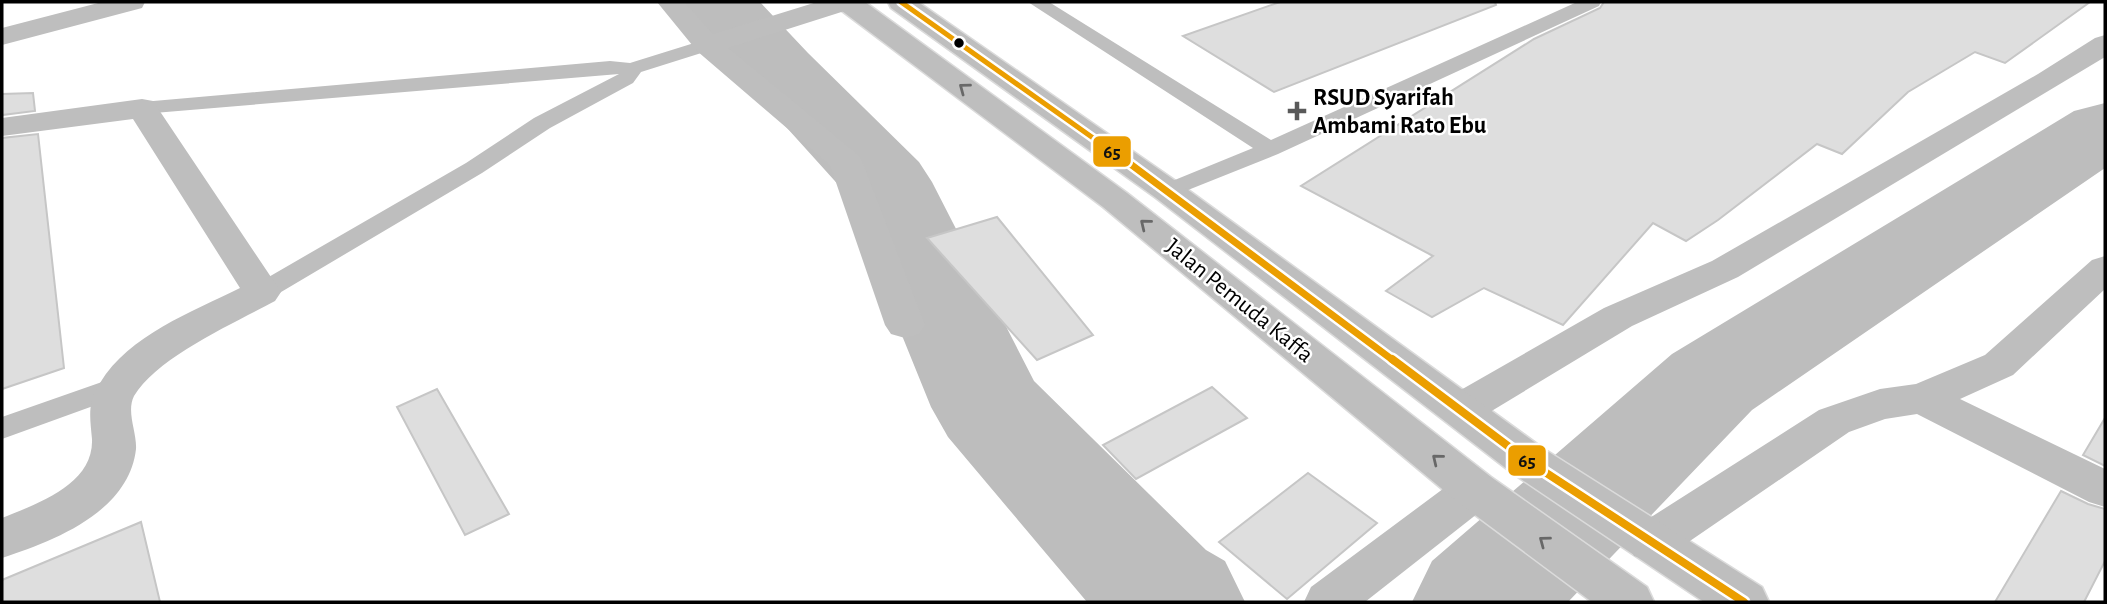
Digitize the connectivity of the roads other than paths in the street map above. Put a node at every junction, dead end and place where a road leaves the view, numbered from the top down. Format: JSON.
{"nodes":[{"id":1,"x":132,"y":2,"type":"edge"},
{"id":2,"x":670,"y":2,"type":"edge"},
{"id":3,"x":846,"y":2,"type":"edge"},
{"id":4,"x":901,"y":2,"type":"edge"},
{"id":5,"x":1037,"y":2,"type":"edge"},
{"id":6,"x":1592,"y":2,"type":"edge"},
{"id":7,"x":2,"y":37,"type":"edge"},
{"id":8,"x":716,"y":42,"type":"junction"},
{"id":9,"x":2105,"y":44,"type":"edge"},
{"id":10,"x":631,"y":69,"type":"junction"},
{"id":11,"x":142,"y":108,"type":"junction"},
{"id":12,"x":2,"y":127,"type":"edge"},
{"id":13,"x":1270,"y":149,"type":"junction"},
{"id":14,"x":1168,"y":191,"type":"junction"},
{"id":15,"x":2105,"y":268,"type":"edge"},
{"id":16,"x":262,"y":292,"type":"junction"},
{"id":17,"x":905,"y":325,"type":"dead end"},
{"id":18,"x":119,"y":386,"type":"junction"},
{"id":19,"x":1922,"y":398,"type":"junction"},
{"id":20,"x":1460,"y":410,"type":"junction"},
{"id":21,"x":2,"y":428,"type":"edge"},
{"id":22,"x":2105,"y":489,"type":"edge"},
{"id":23,"x":1483,"y":496,"type":"junction"},
{"id":24,"x":1635,"y":533,"type":"junction"},
{"id":25,"x":2,"y":539,"type":"edge"},
{"id":26,"x":1613,"y":592,"type":"edge"},
{"id":27,"x":1329,"y":602,"type":"edge"},
{"id":28,"x":1744,"y":602,"type":"edge"}],
"edges":[{"from":1,"to":7,"type":"main road"},
{"from":2,"to":8,"type":"main road"},
{"from":3,"to":8,"type":"main road"},
{"from":23,"to":3,"type":"main road","name":"Jalan Pemuda Kaffa","one_way":true},
{"from":4,"to":14,"type":"main road","name":"Jalan Pemuda Kaffa"},
{"from":5,"to":13,"type":"lane"},
{"from":6,"to":13,"type":"lane"},
{"from":8,"to":10,"type":"lane"},
{"from":8,"to":17,"type":"main road"},
{"from":9,"to":20,"type":"main road"},
{"from":10,"to":11,"type":"lane"},
{"from":10,"to":16,"type":"lane"},
{"from":11,"to":12,"type":"main road"},
{"from":11,"to":16,"type":"main road"},
{"from":13,"to":14,"type":"lane"},
{"from":14,"to":20,"type":"main road","name":"Jalan Pemuda Kaffa"},
{"from":15,"to":19,"type":"main road"},
{"from":16,"to":18,"type":"main road"},
{"from":18,"to":21,"type":"lane"},
{"from":18,"to":25,"type":"main road"},
{"from":19,"to":22,"type":"main road"},
{"from":19,"to":24,"type":"main road"},
{"from":20,"to":24,"type":"main road","name":"Jalan Pemuda Kaffa"},
{"from":26,"to":23,"type":"main road","name":"Jalan Pemuda Kaffa","one_way":true},
{"from":23,"to":27,"type":"main road"},
{"from":24,"to":28,"type":"main road","name":"Jalan Pemuda Kaffa"}]}
